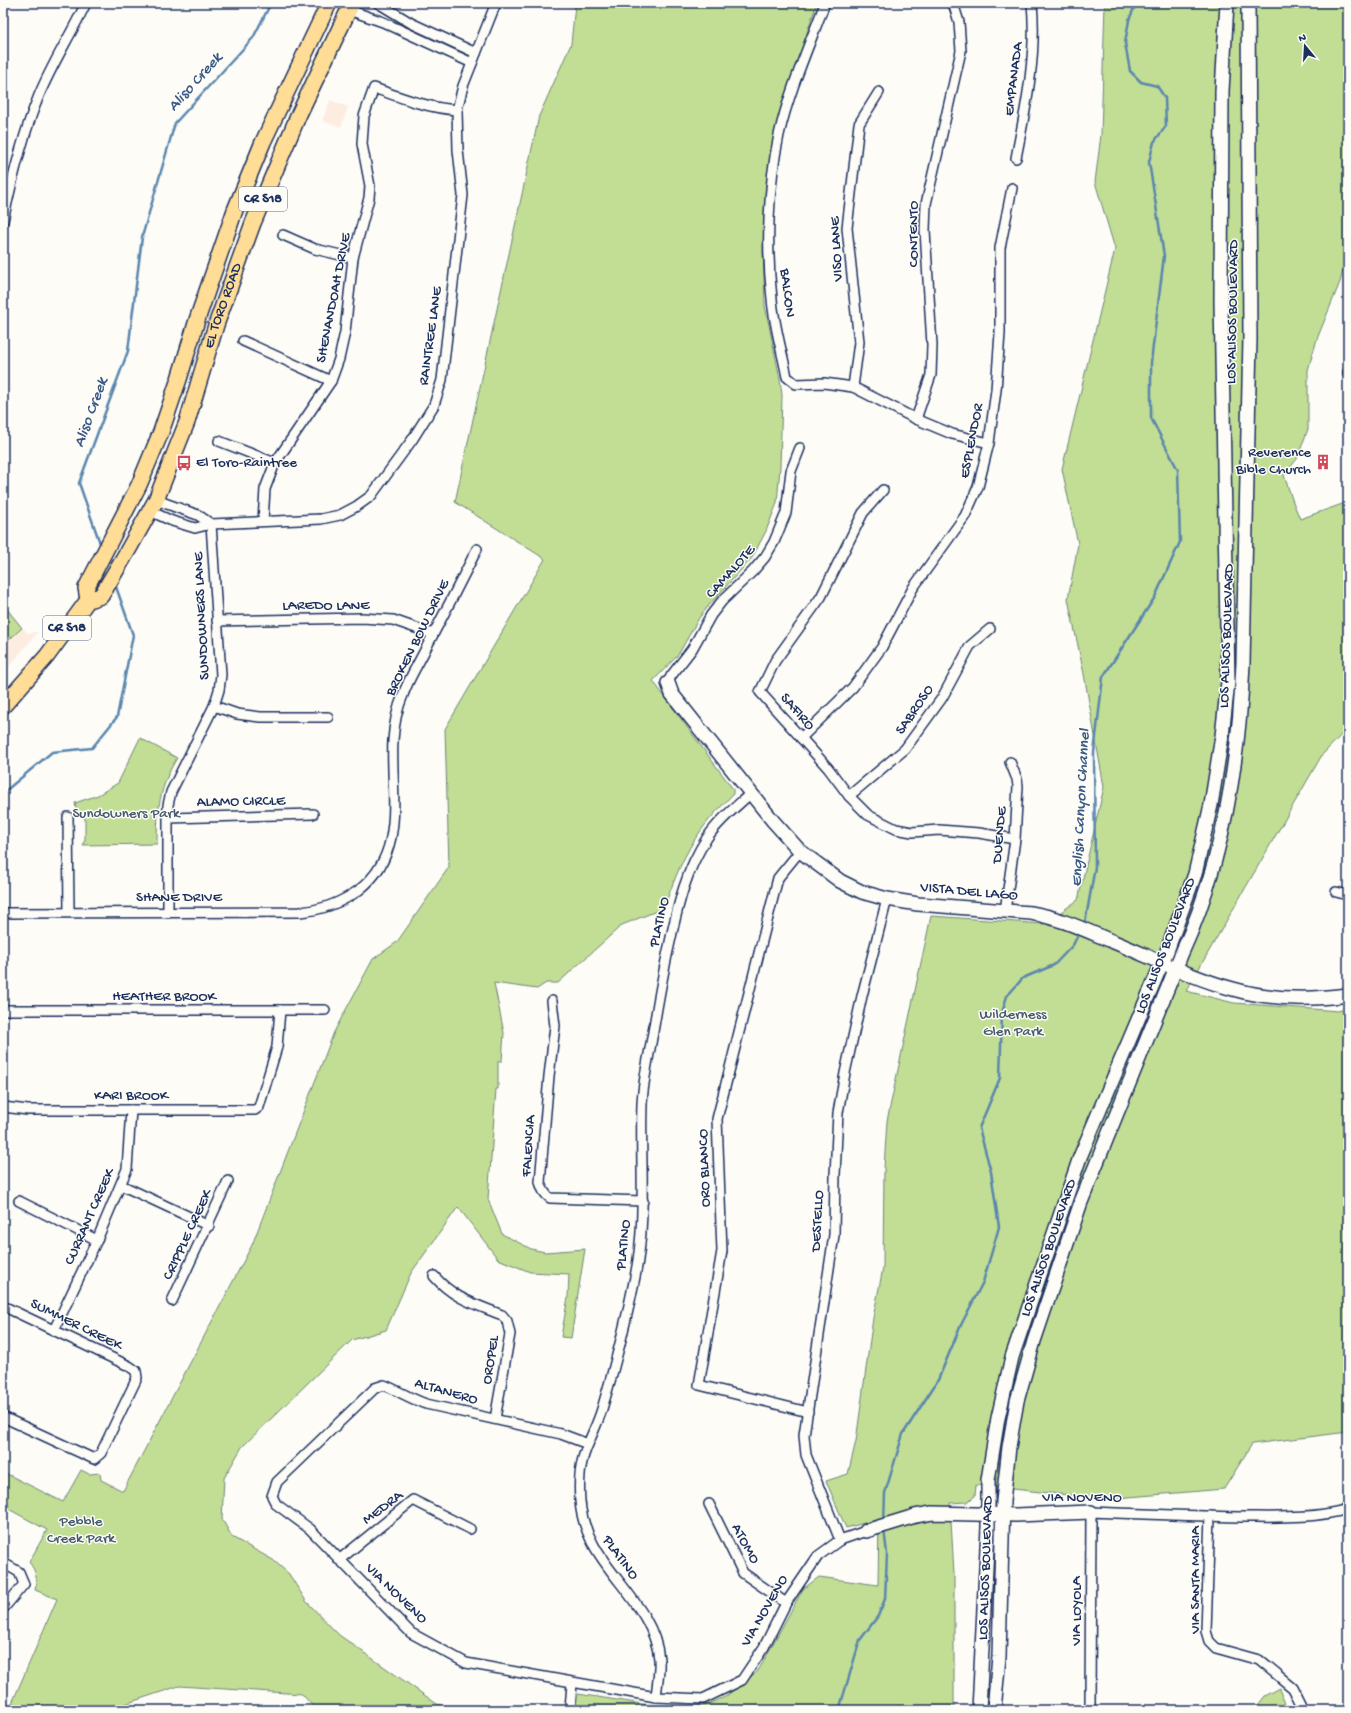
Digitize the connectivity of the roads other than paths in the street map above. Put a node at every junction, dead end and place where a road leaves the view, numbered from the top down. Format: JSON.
{"nodes":[{"id":1,"x":86,"y":3,"type":"edge"},
{"id":2,"x":329,"y":3,"type":"edge"},
{"id":3,"x":378,"y":3,"type":"edge"},
{"id":4,"x":496,"y":3,"type":"edge"},
{"id":5,"x":825,"y":3,"type":"edge"},
{"id":6,"x":953,"y":3,"type":"edge"},
{"id":7,"x":1032,"y":3,"type":"edge"},
{"id":8,"x":1227,"y":3,"type":"edge"},
{"id":9,"x":1248,"y":3,"type":"edge"},
{"id":10,"x":350,"y":6,"type":"edge"},
{"id":11,"x":398,"y":16,"type":"junction"},
{"id":12,"x":392,"y":26,"type":"junction"},
{"id":13,"x":444,"y":38,"type":"junction"},
{"id":14,"x":439,"y":47,"type":"junction"},
{"id":15,"x":476,"y":53,"type":"junction"},
{"id":16,"x":472,"y":63,"type":"junction"},
{"id":17,"x":879,"y":92,"type":"dead end"},
{"id":18,"x":457,"y":110,"type":"junction"},
{"id":19,"x":1016,"y":158,"type":"dead end"},
{"id":20,"x":1012,"y":188,"type":"dead end"},
{"id":21,"x":3,"y":221,"type":"edge"},
{"id":22,"x":283,"y":235,"type":"dead end"},
{"id":23,"x":353,"y":258,"type":"junction"},
{"id":24,"x":243,"y":341,"type":"dead end"},
{"id":25,"x":331,"y":381,"type":"junction"},
{"id":26,"x":853,"y":386,"type":"junction"},
{"id":27,"x":916,"y":419,"type":"junction"},
{"id":28,"x":218,"y":440,"type":"dead end"},
{"id":29,"x":989,"y":443,"type":"junction"},
{"id":30,"x":800,"y":448,"type":"dead end"},
{"id":31,"x":275,"y":463,"type":"junction"},
{"id":32,"x":883,"y":490,"type":"dead end"},
{"id":33,"x":153,"y":505,"type":"junction"},
{"id":34,"x":186,"y":511,"type":"junction"},
{"id":35,"x":263,"y":521,"type":"junction"},
{"id":36,"x":181,"y":524,"type":"junction"},
{"id":37,"x":211,"y":524,"type":"junction"},
{"id":38,"x":477,"y":549,"type":"dead end"},
{"id":39,"x":94,"y":598,"type":"junction"},
{"id":40,"x":217,"y":621,"type":"junction"},
{"id":41,"x":990,"y":629,"type":"dead end"},
{"id":42,"x":434,"y":634,"type":"junction"},
{"id":43,"x":668,"y":682,"type":"joint"},
{"id":44,"x":3,"y":706,"type":"edge"},
{"id":45,"x":214,"y":706,"type":"junction"},
{"id":46,"x":328,"y":717,"type":"dead end"},
{"id":47,"x":800,"y":738,"type":"junction"},
{"id":48,"x":1010,"y":762,"type":"dead end"},
{"id":49,"x":751,"y":793,"type":"junction"},
{"id":50,"x":849,"y":796,"type":"junction"},
{"id":51,"x":314,"y":814,"type":"dead end"},
{"id":52,"x":68,"y":817,"type":"dead end"},
{"id":53,"x":169,"y":818,"type":"junction"},
{"id":54,"x":1015,"y":840,"type":"junction"},
{"id":55,"x":800,"y":852,"type":"junction"},
{"id":56,"x":1336,"y":892,"type":"dead end"},
{"id":57,"x":352,"y":895,"type":"joint"},
{"id":58,"x":1348,"y":895,"type":"edge"},
{"id":59,"x":887,"y":899,"type":"junction"},
{"id":60,"x":1005,"y":911,"type":"junction"},
{"id":61,"x":69,"y":912,"type":"junction"},
{"id":62,"x":3,"y":913,"type":"edge"},
{"id":63,"x":168,"y":913,"type":"junction"},
{"id":64,"x":1162,"y":962,"type":"junction"},
{"id":65,"x":1176,"y":968,"type":"junction"},
{"id":66,"x":1348,"y":995,"type":"edge"},
{"id":67,"x":552,"y":1001,"type":"dead end"},
{"id":68,"x":3,"y":1010,"type":"edge"},
{"id":69,"x":280,"y":1010,"type":"junction"},
{"id":70,"x":325,"y":1010,"type":"dead end"},
{"id":71,"x":3,"y":1107,"type":"edge"},
{"id":72,"x":131,"y":1110,"type":"junction"},
{"id":73,"x":228,"y":1181,"type":"dead end"},
{"id":74,"x":121,"y":1185,"type":"junction"},
{"id":75,"x":19,"y":1201,"type":"dead end"},
{"id":76,"x":643,"y":1201,"type":"junction"},
{"id":77,"x":209,"y":1226,"type":"junction"},
{"id":78,"x":97,"y":1240,"type":"junction"},
{"id":79,"x":434,"y":1276,"type":"dead end"},
{"id":80,"x":172,"y":1301,"type":"dead end"},
{"id":81,"x":3,"y":1306,"type":"edge"},
{"id":82,"x":54,"y":1330,"type":"junction"},
{"id":83,"x":808,"y":1412,"type":"junction"},
{"id":84,"x":3,"y":1417,"type":"edge"},
{"id":85,"x":495,"y":1419,"type":"junction"},
{"id":86,"x":588,"y":1444,"type":"junction"},
{"id":87,"x":272,"y":1496,"type":"joint"},
{"id":88,"x":709,"y":1504,"type":"dead end"},
{"id":89,"x":1348,"y":1509,"type":"edge"},
{"id":90,"x":1091,"y":1512,"type":"junction"},
{"id":91,"x":987,"y":1513,"type":"junction"},
{"id":92,"x":1003,"y":1514,"type":"junction"},
{"id":93,"x":1210,"y":1516,"type":"junction"},
{"id":94,"x":470,"y":1529,"type":"dead end"},
{"id":95,"x":866,"y":1531,"type":"joint"},
{"id":96,"x":840,"y":1540,"type":"junction"},
{"id":97,"x":339,"y":1560,"type":"junction"},
{"id":98,"x":3,"y":1563,"type":"edge"},
{"id":99,"x":786,"y":1603,"type":"junction"},
{"id":100,"x":3,"y":1609,"type":"edge"},
{"id":101,"x":572,"y":1683,"type":"junction"},
{"id":102,"x":656,"y":1697,"type":"junction"},
{"id":103,"x":570,"y":1710,"type":"edge"},
{"id":104,"x":979,"y":1710,"type":"edge"},
{"id":105,"x":994,"y":1710,"type":"edge"},
{"id":106,"x":1090,"y":1710,"type":"edge"},
{"id":107,"x":1304,"y":1710,"type":"edge"}],
"edges":[{"from":1,"to":21,"type":"street"},
{"from":2,"to":39,"type":"main road","name":"EL TORO ROAD"},
{"from":3,"to":11,"type":"street"},
{"from":4,"to":15,"type":"street","name":"RAINTREE LANE"},
{"from":5,"to":26,"type":"street","name":"BALCON"},
{"from":6,"to":27,"type":"street","name":"CONTENTO"},
{"from":7,"to":19,"type":"street","name":"EMPANADA"},
{"from":8,"to":64,"type":"main road","name":"LOS ALISOS BOULEVARD"},
{"from":9,"to":65,"type":"main road","name":"LOS ALISOS BOULEVARD"},
{"from":10,"to":12,"type":"street"},
{"from":10,"to":33,"type":"main road","name":"EL TORO ROAD","number":"CR S18"},
{"from":11,"to":12,"type":"street"},
{"from":11,"to":13,"type":"street"},
{"from":12,"to":14,"type":"street"},
{"from":13,"to":14,"type":"street"},
{"from":13,"to":15,"type":"street"},
{"from":14,"to":16,"type":"street"},
{"from":15,"to":16,"type":"street","name":"RAINTREE LANE"},
{"from":16,"to":18,"type":"street","name":"RAINTREE LANE"},
{"from":17,"to":26,"type":"street","name":"VISO LANE"},
{"from":18,"to":23,"type":"street","name":"SHENANDOAH DRIVE"},
{"from":18,"to":35,"type":"street","name":"RAINTREE LANE"},
{"from":20,"to":29,"type":"street","name":"ESPLENDOR"},
{"from":22,"to":23,"type":"street"},
{"from":23,"to":25,"type":"street","name":"SHENANDOAH DRIVE"},
{"from":24,"to":25,"type":"street"},
{"from":25,"to":31,"type":"street","name":"SHENANDOAH DRIVE"},
{"from":26,"to":27,"type":"street","name":"BALCON"},
{"from":27,"to":29,"type":"street","name":"BALCON"},
{"from":28,"to":31,"type":"street"},
{"from":29,"to":47,"type":"street","name":"ESPLENDOR"},
{"from":30,"to":43,"type":"street","name":"CAMALOTE"},
{"from":31,"to":35,"type":"street","name":"SHENANDOAH DRIVE"},
{"from":32,"to":47,"type":"street","name":"SAFIRO"},
{"from":33,"to":34,"type":"street"},
{"from":33,"to":36,"type":"street","name":"RAINTREE LANE"},
{"from":33,"to":39,"type":"main road","name":"EL TORO ROAD","number":"CR S18"},
{"from":34,"to":36,"type":"street"},
{"from":34,"to":37,"type":"street"},
{"from":35,"to":37,"type":"street","name":"RAINTREE LANE"},
{"from":36,"to":37,"type":"street","name":"RAINTREE LANE"},
{"from":37,"to":40,"type":"street","name":"SUNDOWNERS LANE"},
{"from":38,"to":42,"type":"street","name":"BROKEN BOW DRIVE"},
{"from":39,"to":44,"type":"main road","name":"EL TORO ROAD","number":"CR S18"},
{"from":40,"to":42,"type":"street","name":"LAREDO LANE"},
{"from":40,"to":45,"type":"street","name":"SUNDOWNERS LANE"},
{"from":41,"to":50,"type":"street","name":"SABROSO"},
{"from":42,"to":57,"type":"street","name":"BROKEN BOW DRIVE"},
{"from":43,"to":49,"type":"main road","name":"VISTA DEL LAGO"},
{"from":45,"to":46,"type":"street"},
{"from":45,"to":53,"type":"street","name":"SUNDOWNERS LANE"},
{"from":47,"to":50,"type":"street","name":"SAFIRO"},
{"from":48,"to":54,"type":"street","name":"DUENDE"},
{"from":49,"to":55,"type":"main road","name":"VISTA DEL LAGO"},
{"from":49,"to":76,"type":"street","name":"PLATINO"},
{"from":50,"to":54,"type":"street","name":"SAFIRO"},
{"from":51,"to":53,"type":"street","name":"ALAMO CIRCLE"},
{"from":52,"to":61,"type":"street"},
{"from":53,"to":63,"type":"street","name":"SUNDOWNERS LANE"},
{"from":54,"to":60,"type":"street","name":"DUENDE"},
{"from":55,"to":59,"type":"main road","name":"VISTA DEL LAGO"},
{"from":55,"to":83,"type":"street","name":"ORO BLANCO"},
{"from":56,"to":58,"type":"street"},
{"from":57,"to":63,"type":"street","name":"SHANE DRIVE"},
{"from":59,"to":60,"type":"main road","name":"VISTA DEL LAGO"},
{"from":59,"to":83,"type":"street","name":"DESTELLO"},
{"from":60,"to":64,"type":"main road","name":"VISTA DEL LAGO"},
{"from":61,"to":62,"type":"street","name":"SHANE DRIVE"},
{"from":61,"to":63,"type":"street","name":"SHANE DRIVE"},
{"from":64,"to":65,"type":"main road","name":"VISTA DEL LAGO"},
{"from":64,"to":91,"type":"main road","name":"LOS ALISOS BOULEVARD"},
{"from":65,"to":66,"type":"main road","name":"VISTA DEL LAGO"},
{"from":65,"to":92,"type":"main road","name":"LOS ALISOS BOULEVARD"},
{"from":67,"to":76,"type":"street","name":"FALENCIA"},
{"from":68,"to":69,"type":"street","name":"HEATHER BROOK"},
{"from":69,"to":70,"type":"street","name":"HEATHER BROOK"},
{"from":69,"to":72,"type":"street","name":"KARI BROOK"},
{"from":71,"to":72,"type":"street","name":"KARI BROOK"},
{"from":72,"to":74,"type":"street","name":"CURRANT CREEK"},
{"from":73,"to":77,"type":"street","name":"CRIPPLE CREEK"},
{"from":74,"to":77,"type":"street"},
{"from":74,"to":78,"type":"street","name":"CURRANT CREEK"},
{"from":75,"to":78,"type":"street"},
{"from":76,"to":86,"type":"street","name":"PLATINO"},
{"from":77,"to":80,"type":"street","name":"CRIPPLE CREEK"},
{"from":78,"to":82,"type":"street","name":"CURRANT CREEK"},
{"from":79,"to":85,"type":"street","name":"OROPEL"},
{"from":81,"to":82,"type":"street","name":"SUMMER CREEK"},
{"from":82,"to":84,"type":"street","name":"SUMMER CREEK"},
{"from":83,"to":96,"type":"street","name":"DESTELLO"},
{"from":85,"to":86,"type":"street","name":"ALTANERO"},
{"from":85,"to":87,"type":"street","name":"ALTANERO"},
{"from":86,"to":102,"type":"street","name":"PLATINO"},
{"from":87,"to":97,"type":"street","name":"VIA NOVENO"},
{"from":88,"to":99,"type":"street","name":"ATOMO"},
{"from":89,"to":93,"type":"street","name":"VIA NOVENO"},
{"from":90,"to":92,"type":"main road","name":"VIA NOVENO"},
{"from":90,"to":93,"type":"street","name":"VIA NOVENO"},
{"from":90,"to":106,"type":"street","name":"VIA LOYOLA"},
{"from":91,"to":92,"type":"main road","name":"VIA NOVENO"},
{"from":91,"to":95,"type":"main road","name":"VIA NOVENO"},
{"from":91,"to":104,"type":"main road","name":"LOS ALISOS BOULEVARD"},
{"from":92,"to":105,"type":"main road","name":"LOS ALISOS BOULEVARD"},
{"from":93,"to":107,"type":"street","name":"VIA SANTA MARIA"},
{"from":94,"to":97,"type":"street","name":"MEDRA"},
{"from":95,"to":96,"type":"street","name":"VIA NOVENO"},
{"from":96,"to":99,"type":"street","name":"VIA NOVENO"},
{"from":97,"to":101,"type":"street","name":"VIA NOVENO"},
{"from":98,"to":100,"type":"street"},
{"from":99,"to":102,"type":"street","name":"VIA NOVENO"},
{"from":101,"to":102,"type":"street","name":"VIA NOVENO"},
{"from":101,"to":103,"type":"street"}]}
